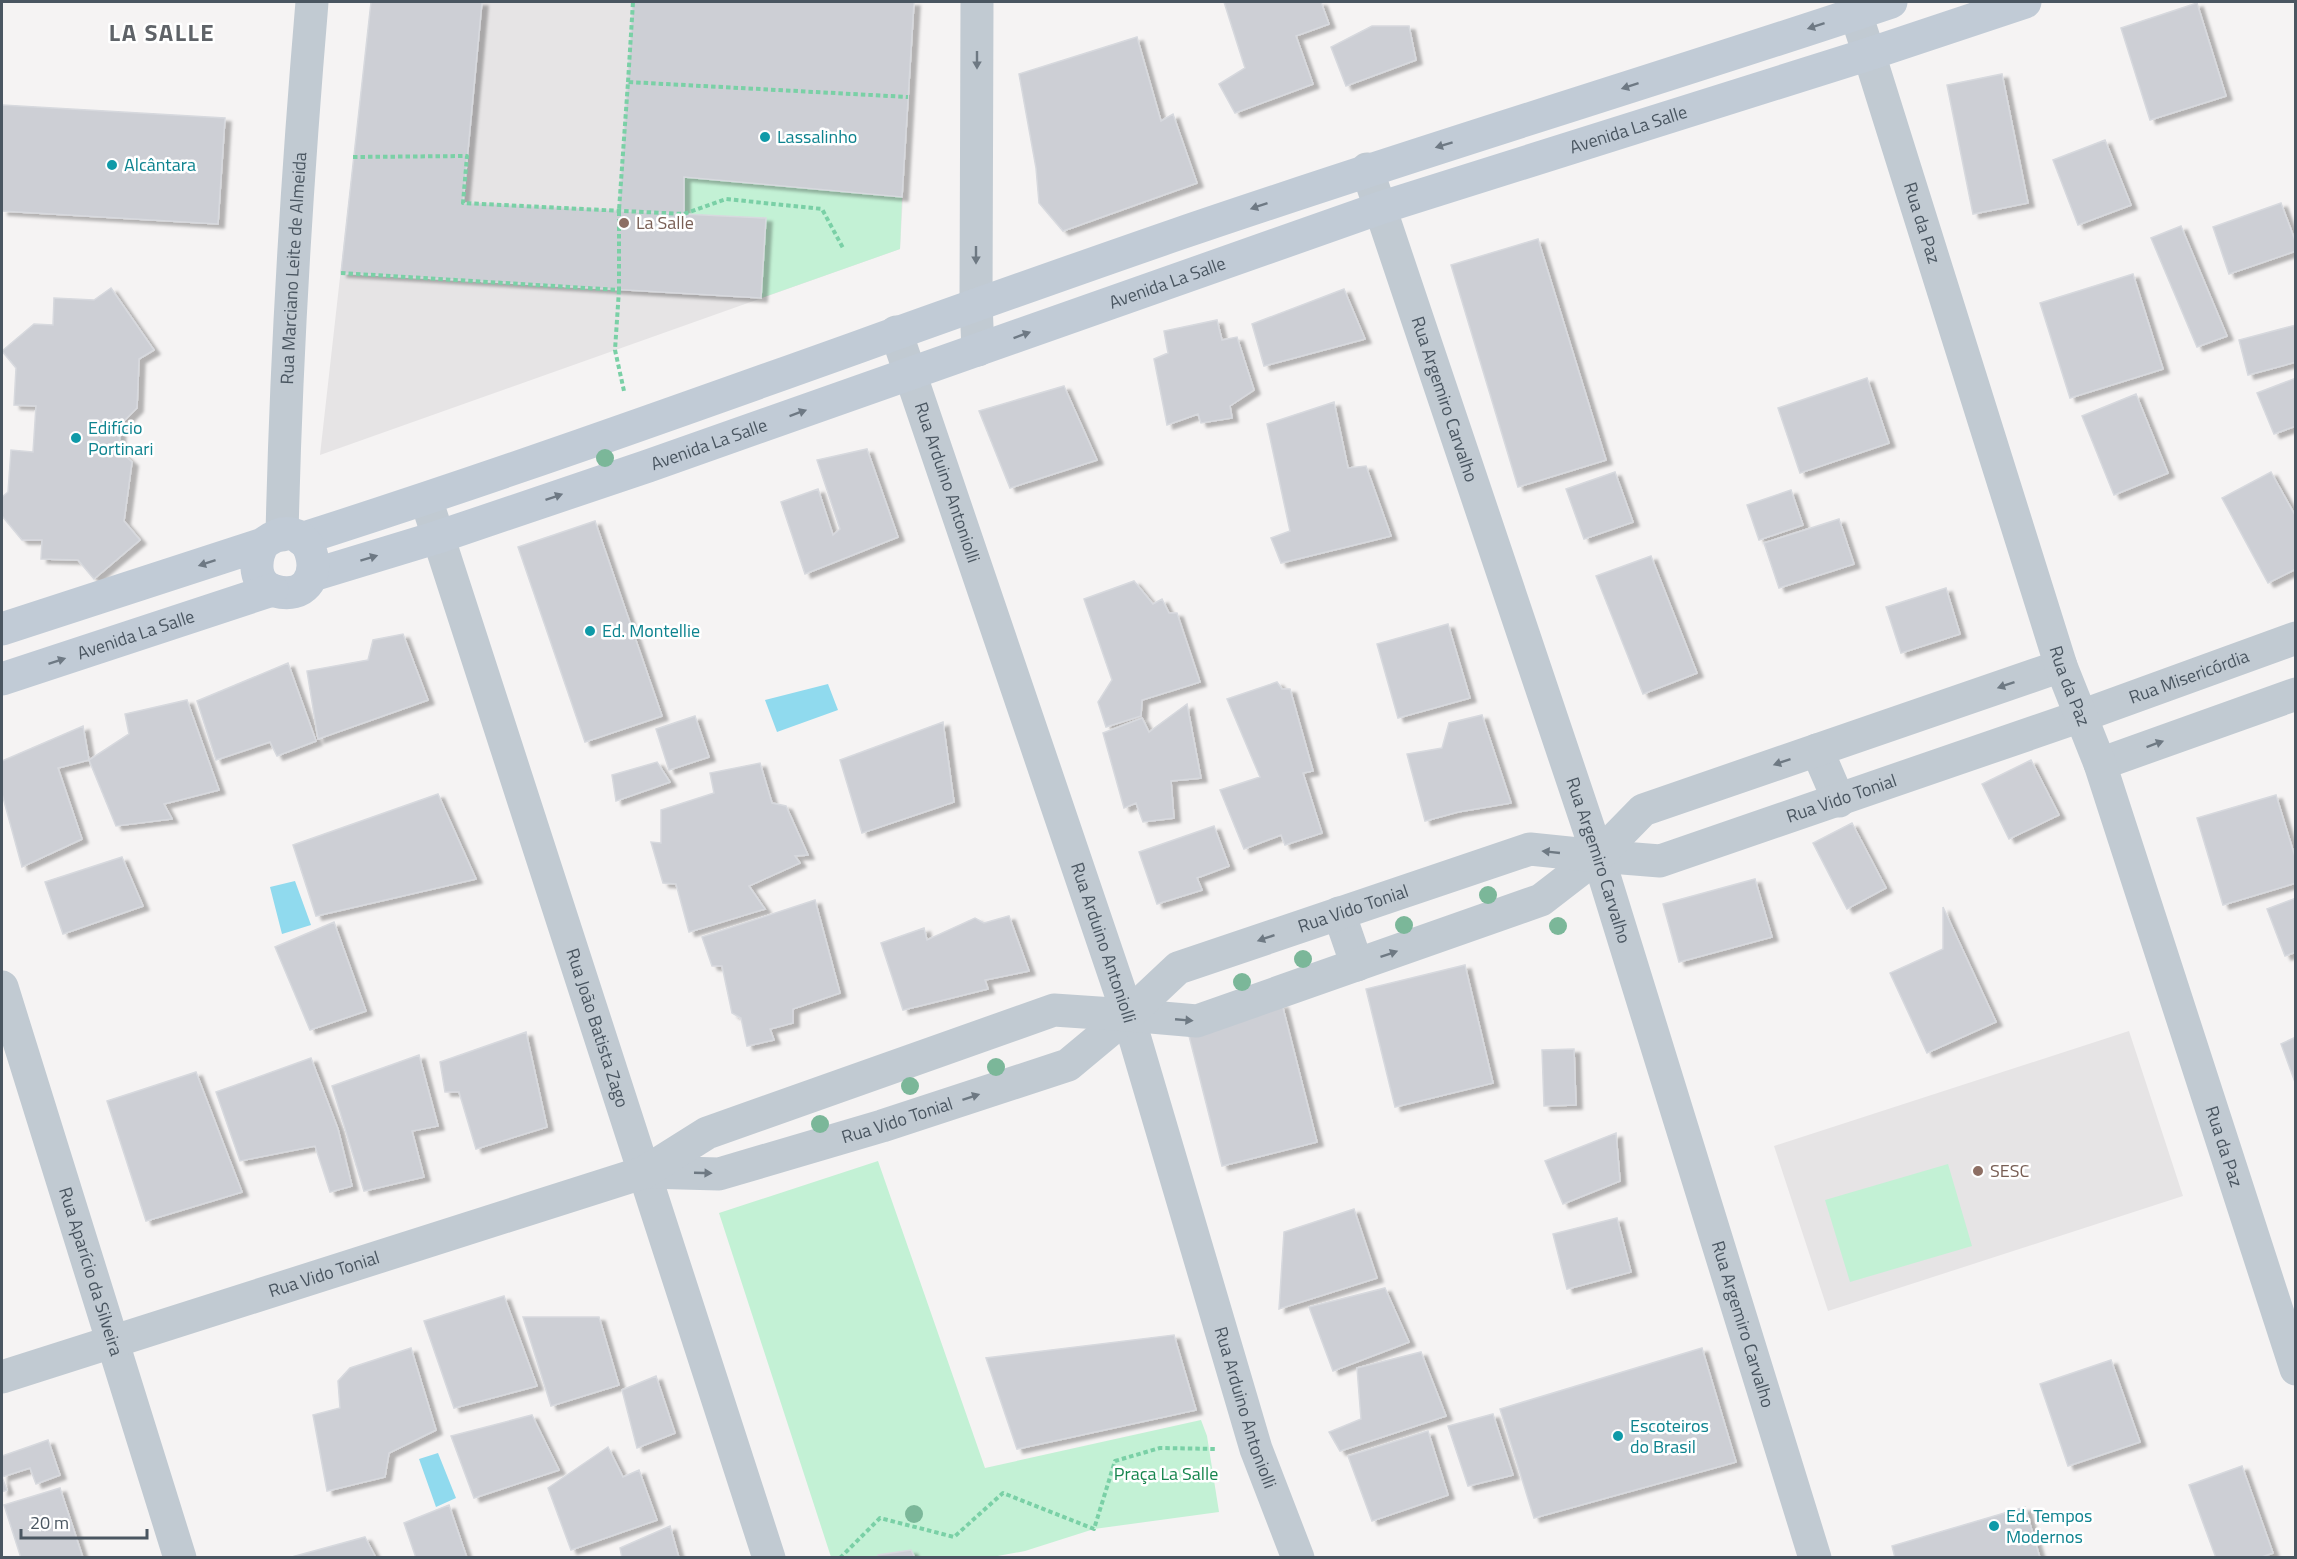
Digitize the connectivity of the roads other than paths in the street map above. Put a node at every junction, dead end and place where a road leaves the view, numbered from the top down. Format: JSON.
{"nodes":[{"id":1,"x":312,"y":2,"type":"edge"},
{"id":2,"x":977,"y":2,"type":"edge"},
{"id":3,"x":1891,"y":2,"type":"edge"},
{"id":4,"x":2025,"y":2,"type":"edge"},
{"id":5,"x":1854,"y":7,"type":"edge"},
{"id":6,"x":1869,"y":54,"type":"junction"},
{"id":7,"x":1581,"y":102,"type":"junction"},
{"id":8,"x":1593,"y":141,"type":"junction"},
{"id":9,"x":1367,"y":169,"type":"junction"},
{"id":10,"x":1380,"y":208,"type":"junction"},
{"id":11,"x":1180,"y":233,"type":"junction"},
{"id":12,"x":1196,"y":273,"type":"junction"},
{"id":13,"x":976,"y":304,"type":"junction"},
{"id":14,"x":896,"y":332,"type":"junction"},
{"id":15,"x":978,"y":350,"type":"junction"},
{"id":16,"x":911,"y":372,"type":"junction"},
{"id":17,"x":632,"y":427,"type":"junction"},
{"id":18,"x":648,"y":466,"type":"junction"},
{"id":19,"x":426,"y":499,"type":"junction"},
{"id":20,"x":438,"y":537,"type":"junction"},
{"id":21,"x":282,"y":539,"type":"junction"},
{"id":22,"x":313,"y":575,"type":"junction"},
{"id":23,"x":272,"y":590,"type":"junction"},
{"id":24,"x":2,"y":629,"type":"edge"},
{"id":25,"x":2295,"y":638,"type":"edge"},
{"id":26,"x":2061,"y":666,"type":"junction"},
{"id":27,"x":2,"y":679,"type":"edge"},
{"id":28,"x":2295,"y":694,"type":"edge"},
{"id":29,"x":2081,"y":716,"type":"junction"},
{"id":30,"x":1817,"y":750,"type":"junction"},
{"id":31,"x":2100,"y":764,"type":"junction"},
{"id":32,"x":1839,"y":801,"type":"junction"},
{"id":33,"x":1598,"y":856,"type":"junction"},
{"id":34,"x":1339,"y":914,"type":"junction"},
{"id":35,"x":1357,"y":965,"type":"junction"},
{"id":36,"x":2,"y":987,"type":"edge"},
{"id":37,"x":1128,"y":1015,"type":"junction"},
{"id":38,"x":866,"y":1076,"type":"junction"},
{"id":39,"x":882,"y":1126,"type":"junction"},
{"id":40,"x":645,"y":1172,"type":"junction"},
{"id":41,"x":111,"y":1342,"type":"junction"},
{"id":42,"x":2295,"y":1369,"type":"edge"},
{"id":43,"x":2,"y":1377,"type":"edge"},
{"id":44,"x":180,"y":1557,"type":"edge"},
{"id":45,"x":769,"y":1557,"type":"edge"},
{"id":46,"x":1298,"y":1557,"type":"edge"},
{"id":47,"x":1815,"y":1557,"type":"edge"}],
"edges":[{"from":1,"to":21,"type":"street","name":"Rua Marciano Leite de Almeida"},
{"from":2,"to":13,"type":"street","one_way":true},
{"from":3,"to":5,"type":"main road"},
{"from":4,"to":6,"type":"main road","name":"Avenida La Salle"},
{"from":5,"to":6,"type":"street","name":"Rua da Paz"},
{"from":5,"to":7,"type":"main road","one_way":true},
{"from":6,"to":8,"type":"main road","name":"Avenida La Salle"},
{"from":6,"to":26,"type":"street","name":"Rua da Paz"},
{"from":7,"to":8,"type":"main road"},
{"from":7,"to":9,"type":"main road","one_way":true},
{"from":8,"to":10,"type":"main road","name":"Avenida La Salle"},
{"from":9,"to":10,"type":"street","name":"Rua Argemiro Carvalho"},
{"from":9,"to":11,"type":"main road","one_way":true},
{"from":10,"to":12,"type":"main road","name":"Avenida La Salle"},
{"from":10,"to":33,"type":"street","name":"Rua Argemiro Carvalho"},
{"from":11,"to":12,"type":"main road"},
{"from":11,"to":13,"type":"main road"},
{"from":15,"to":12,"type":"main road","name":"Avenida La Salle","one_way":true},
{"from":13,"to":14,"type":"main road"},
{"from":13,"to":15,"type":"street"},
{"from":14,"to":16,"type":"street","name":"Rua Arduino Antoniolli"},
{"from":14,"to":17,"type":"main road"},
{"from":15,"to":16,"type":"main road","name":"Avenida La Salle"},
{"from":18,"to":16,"type":"main road","name":"Avenida La Salle","one_way":true},
{"from":16,"to":37,"type":"street","name":"Rua Arduino Antoniolli"},
{"from":17,"to":18,"type":"main road"},
{"from":17,"to":19,"type":"main road"},
{"from":20,"to":18,"type":"main road","name":"Avenida La Salle","one_way":true},
{"from":19,"to":20,"type":"street","name":"Rua João Batista Zago"},
{"from":19,"to":21,"type":"main road"},
{"from":22,"to":20,"type":"main road","name":"Avenida La Salle","one_way":true},
{"from":20,"to":40,"type":"street","name":"Rua João Batista Zago"},
{"from":21,"to":22,"type":"main road"},
{"from":21,"to":23,"type":"main road"},
{"from":21,"to":24,"type":"main road","one_way":true},
{"from":22,"to":23,"type":"main road"},
{"from":27,"to":23,"type":"main road","name":"Avenida La Salle","one_way":true},
{"from":25,"to":29,"type":"street","name":"Rua Misericórdia"},
{"from":26,"to":29,"type":"street","name":"Rua da Paz"},
{"from":26,"to":30,"type":"street","name":"Rua Vido Tonial","one_way":true},
{"from":31,"to":28,"type":"street","one_way":true},
{"from":29,"to":31,"type":"street","name":"Rua da Paz"},
{"from":29,"to":32,"type":"street","name":"Rua Vido Tonial"},
{"from":30,"to":32,"type":"street"},
{"from":30,"to":33,"type":"street","name":"Rua Vido Tonial","one_way":true},
{"from":31,"to":42,"type":"street","name":"Rua da Paz"},
{"from":32,"to":33,"type":"street","name":"Rua Vido Tonial"},
{"from":33,"to":34,"type":"street","name":"Rua Vido Tonial","one_way":true},
{"from":35,"to":33,"type":"street","name":"Rua Vido Tonial","one_way":true},
{"from":33,"to":47,"type":"street","name":"Rua Argemiro Carvalho"},
{"from":34,"to":35,"type":"street"},
{"from":34,"to":37,"type":"street","name":"Rua Vido Tonial","one_way":true},
{"from":37,"to":35,"type":"street","name":"Rua Vido Tonial","one_way":true},
{"from":36,"to":41,"type":"street","name":"Rua Aparício da Silveira"},
{"from":37,"to":38,"type":"street","name":"Rua Vido Tonial"},
{"from":39,"to":37,"type":"street","name":"Rua Vido Tonial","one_way":true},
{"from":37,"to":46,"type":"street","name":"Rua Arduino Antoniolli"},
{"from":38,"to":39,"type":"street"},
{"from":38,"to":40,"type":"street","name":"Rua Vido Tonial"},
{"from":40,"to":39,"type":"street","name":"Rua Vido Tonial","one_way":true},
{"from":40,"to":41,"type":"street","name":"Rua Vido Tonial"},
{"from":40,"to":45,"type":"street","name":"Rua João Batista Zago"},
{"from":41,"to":43,"type":"street","name":"Rua Vido Tonial"},
{"from":41,"to":44,"type":"street","name":"Rua Aparício da Silveira"}]}
